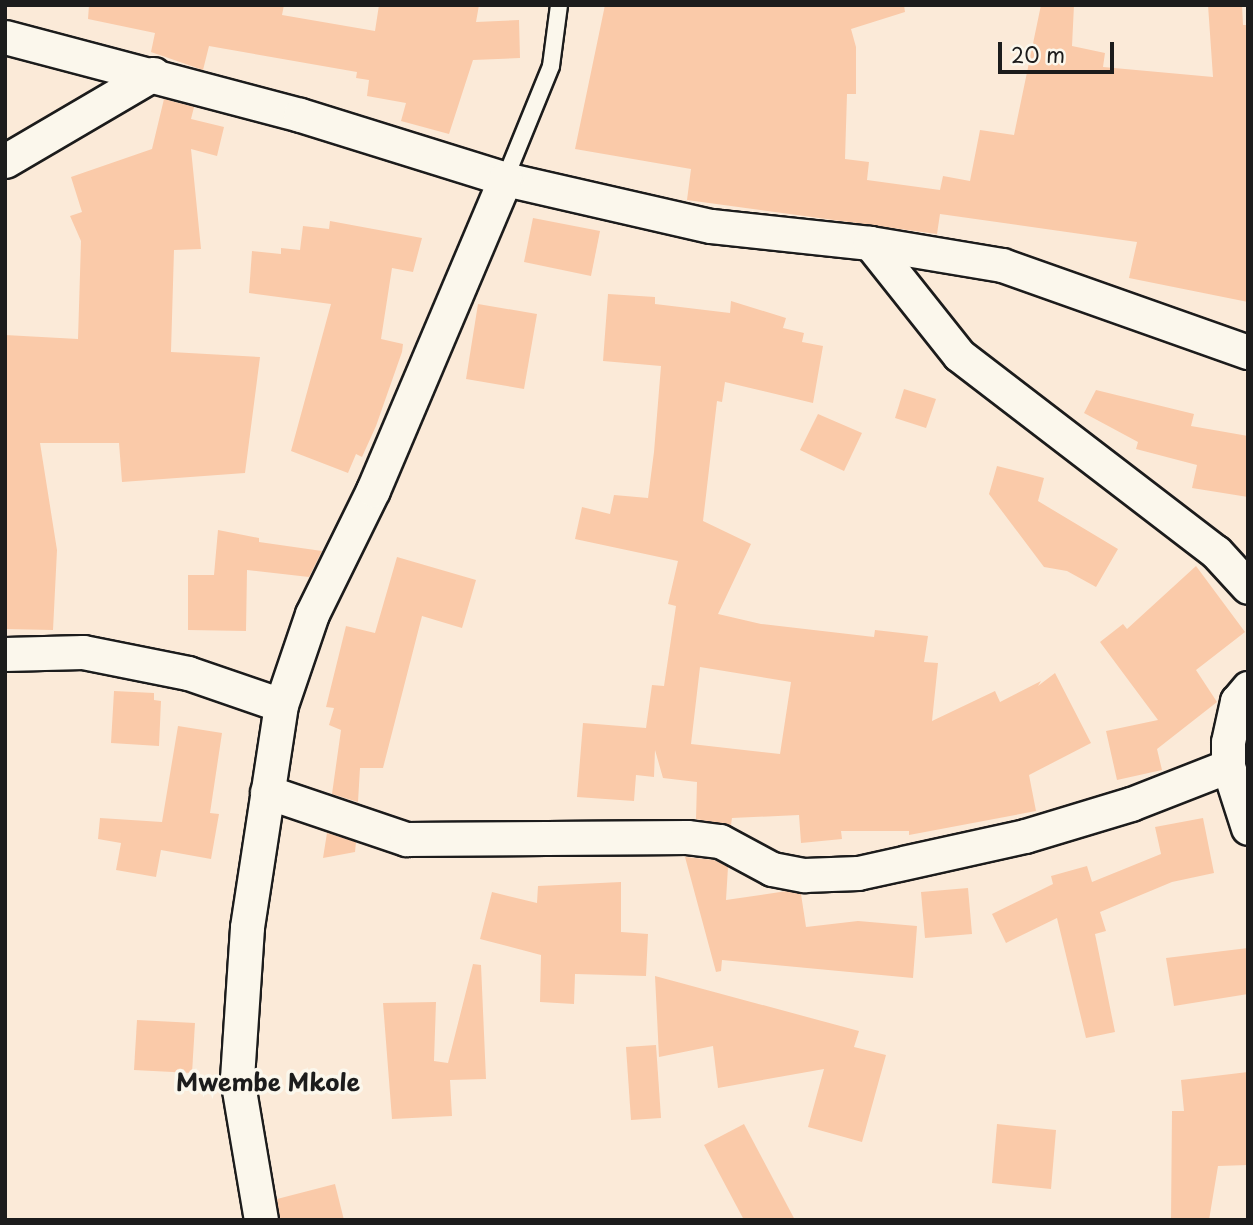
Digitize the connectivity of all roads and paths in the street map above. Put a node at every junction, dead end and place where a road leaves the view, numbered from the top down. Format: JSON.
{"nodes":[{"id":1,"x":559,"y":5,"type":"edge"},
{"id":2,"x":5,"y":37,"type":"edge"},
{"id":3,"x":153,"y":74,"type":"junction"},
{"id":4,"x":5,"y":161,"type":"edge"},
{"id":5,"x":505,"y":179,"type":"junction"},
{"id":6,"x":870,"y":243,"type":"junction"},
{"id":7,"x":1248,"y":352,"type":"edge"},
{"id":8,"x":1248,"y":587,"type":"edge"},
{"id":9,"x":5,"y":654,"type":"edge"},
{"id":10,"x":1248,"y":688,"type":"edge"},
{"id":11,"x":282,"y":705,"type":"junction"},
{"id":12,"x":1228,"y":766,"type":"junction"},
{"id":13,"x":267,"y":792,"type":"junction"},
{"id":14,"x":1248,"y":828,"type":"edge"},
{"id":15,"x":261,"y":1220,"type":"edge"}],
"edges":[{"from":1,"to":5,"type":"lane"},
{"from":2,"to":3,"type":"street"},
{"from":3,"to":4,"type":"street"},
{"from":3,"to":5,"type":"street"},
{"from":5,"to":6,"type":"street"},
{"from":5,"to":11,"type":"street"},
{"from":6,"to":7,"type":"street"},
{"from":6,"to":8,"type":"street"},
{"from":9,"to":11,"type":"street"},
{"from":10,"to":12,"type":"street"},
{"from":11,"to":13,"type":"street"},
{"from":12,"to":13,"type":"street"},
{"from":12,"to":14,"type":"street"},
{"from":13,"to":15,"type":"street"}]}
